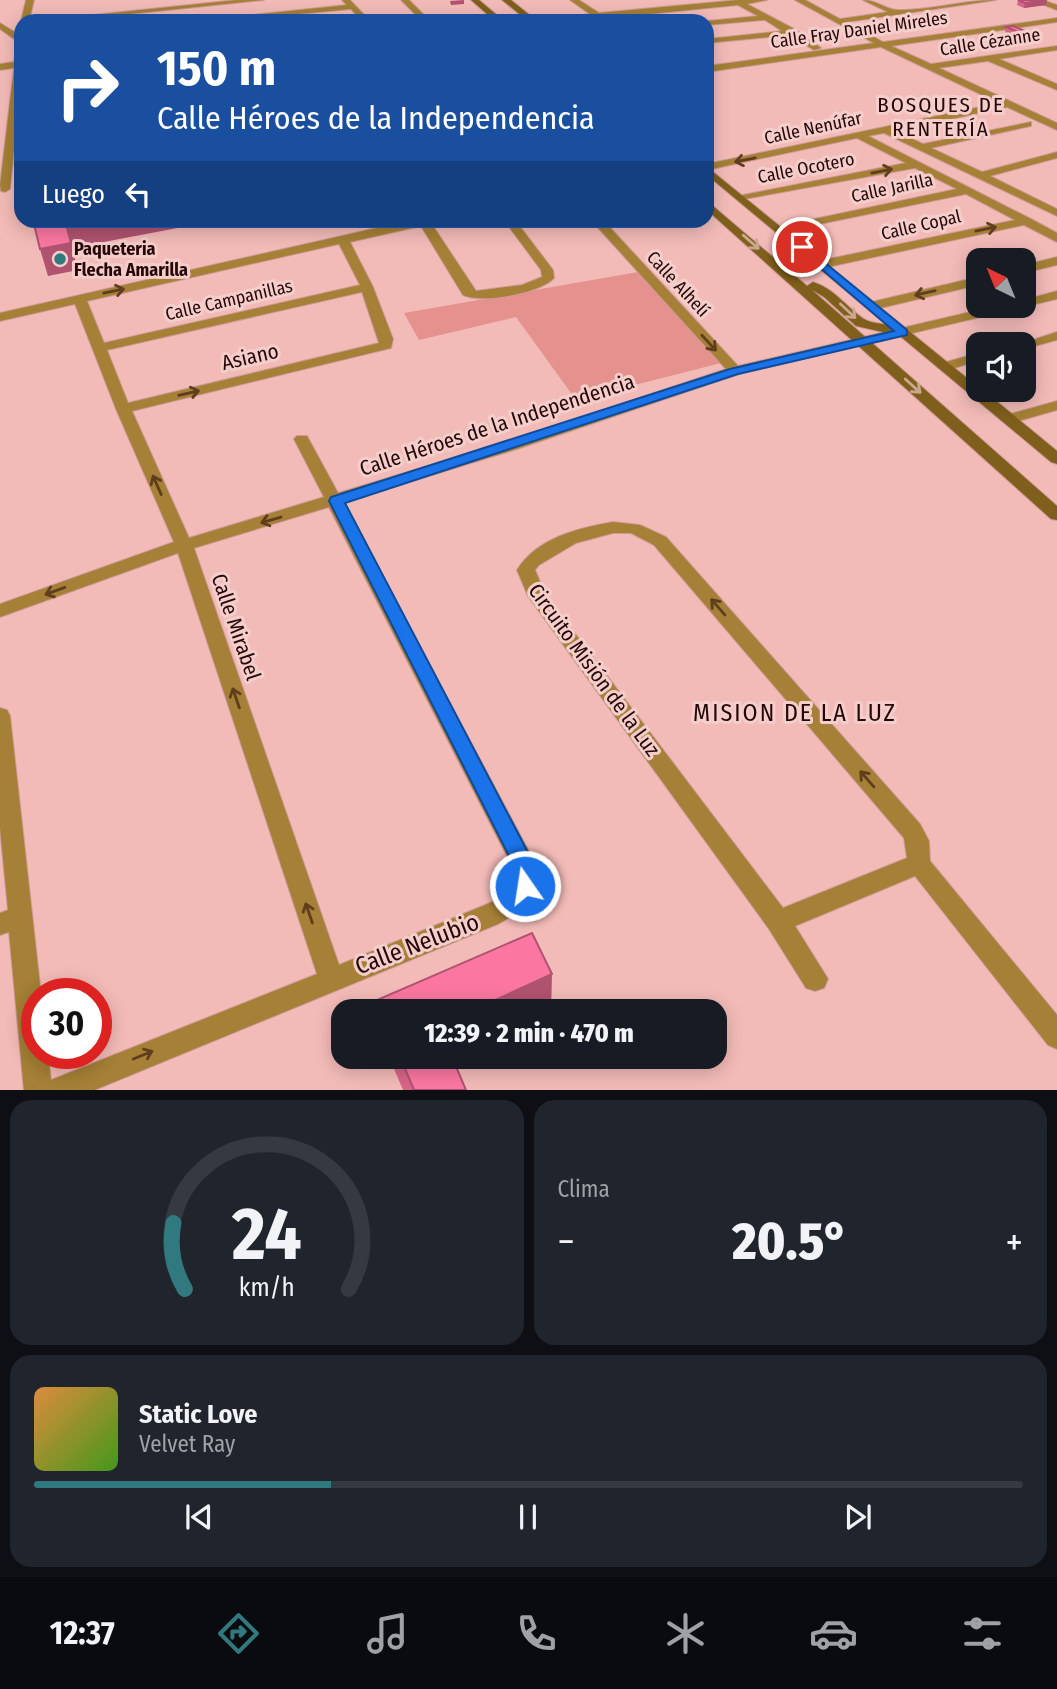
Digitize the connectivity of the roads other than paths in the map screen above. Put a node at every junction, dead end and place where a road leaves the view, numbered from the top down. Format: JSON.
{"nodes":[{"id":1,"x":260,"y":0,"type":"edge"},
{"id":2,"x":405,"y":0,"type":"edge"},
{"id":3,"x":475,"y":0,"type":"edge"},
{"id":4,"x":506,"y":0,"type":"edge"},
{"id":5,"x":594,"y":0,"type":"edge"},
{"id":6,"x":762,"y":0,"type":"edge"},
{"id":7,"x":799,"y":0,"type":"edge"},
{"id":8,"x":867,"y":0,"type":"edge"},
{"id":9,"x":992,"y":0,"type":"edge"},
{"id":10,"x":1035,"y":0,"type":"edge"},
{"id":11,"x":575,"y":1,"type":"edge"},
{"id":12,"x":738,"y":1,"type":"edge"},
{"id":13,"x":973,"y":1,"type":"edge"},
{"id":14,"x":173,"y":4,"type":"edge"},
{"id":15,"x":349,"y":4,"type":"edge"},
{"id":16,"x":1057,"y":8,"type":"edge"},
{"id":17,"x":896,"y":13,"type":"junction"},
{"id":18,"x":124,"y":14,"type":"edge"},
{"id":19,"x":261,"y":14,"type":"edge"},
{"id":20,"x":419,"y":14,"type":"edge"},
{"id":21,"x":492,"y":14,"type":"edge"},
{"id":22,"x":524,"y":14,"type":"edge"},
{"id":23,"x":594,"y":14,"type":"edge"},
{"id":24,"x":616,"y":14,"type":"edge"},
{"id":25,"x":1057,"y":17,"type":"edge"},
{"id":26,"x":767,"y":18,"type":"junction"},
{"id":27,"x":840,"y":21,"type":"junction"},
{"id":28,"x":714,"y":22,"type":"edge"},
{"id":29,"x":793,"y":32,"type":"junction"},
{"id":30,"x":714,"y":40,"type":"edge"},
{"id":31,"x":880,"y":43,"type":"junction"},
{"id":32,"x":817,"y":48,"type":"junction"},
{"id":33,"x":1057,"y":48,"type":"edge"},
{"id":34,"x":989,"y":58,"type":"junction"},
{"id":35,"x":714,"y":63,"type":"edge"},
{"id":36,"x":928,"y":67,"type":"junction"},
{"id":37,"x":714,"y":68,"type":"edge"},
{"id":38,"x":1057,"y":87,"type":"edge"},
{"id":39,"x":1008,"y":104,"type":"junction"},
{"id":40,"x":1028,"y":124,"type":"dead end"},
{"id":41,"x":1057,"y":127,"type":"edge"},
{"id":42,"x":14,"y":129,"type":"edge"},
{"id":43,"x":886,"y":131,"type":"junction"},
{"id":44,"x":860,"y":136,"type":"junction"},
{"id":45,"x":826,"y":143,"type":"junction"},
{"id":46,"x":922,"y":147,"type":"junction"},
{"id":47,"x":847,"y":154,"type":"dead end"},
{"id":48,"x":768,"y":155,"type":"junction"},
{"id":49,"x":1057,"y":155,"type":"edge"},
{"id":50,"x":779,"y":161,"type":"dead end"},
{"id":51,"x":918,"y":163,"type":"junction"},
{"id":52,"x":714,"y":167,"type":"edge"},
{"id":53,"x":714,"y":174,"type":"edge"},
{"id":54,"x":980,"y":176,"type":"junction"},
{"id":55,"x":2,"y":190,"type":"edge"},
{"id":56,"x":968,"y":190,"type":"junction"},
{"id":57,"x":743,"y":198,"type":"junction"},
{"id":58,"x":1057,"y":204,"type":"edge"},
{"id":59,"x":1044,"y":207,"type":"junction"},
{"id":60,"x":714,"y":210,"type":"edge"},
{"id":61,"x":1057,"y":213,"type":"edge"},
{"id":62,"x":1027,"y":221,"type":"junction"},
{"id":63,"x":395,"y":228,"type":"edge"},
{"id":64,"x":430,"y":228,"type":"edge"},
{"id":65,"x":515,"y":228,"type":"edge"},
{"id":66,"x":603,"y":228,"type":"edge"},
{"id":67,"x":781,"y":229,"type":"junction"},
{"id":68,"x":1057,"y":238,"type":"edge"},
{"id":69,"x":343,"y":240,"type":"junction"},
{"id":70,"x":1057,"y":261,"type":"edge"},
{"id":71,"x":823,"y":264,"type":"junction"},
{"id":72,"x":1036,"y":266,"type":"edge"},
{"id":73,"x":796,"y":281,"type":"junction"},
{"id":74,"x":966,"y":284,"type":"edge"},
{"id":75,"x":367,"y":287,"type":"junction"},
{"id":76,"x":1057,"y":295,"type":"edge"},
{"id":77,"x":79,"y":298,"type":"junction"},
{"id":78,"x":1036,"y":301,"type":"edge"},
{"id":79,"x":872,"y":306,"type":"junction"},
{"id":80,"x":0,"y":317,"type":"edge"},
{"id":81,"x":966,"y":318,"type":"edge"},
{"id":82,"x":903,"y":333,"type":"junction"},
{"id":83,"x":1057,"y":336,"type":"edge"},
{"id":84,"x":862,"y":341,"type":"junction"},
{"id":85,"x":1036,"y":342,"type":"edge"},
{"id":86,"x":99,"y":348,"type":"junction"},
{"id":87,"x":966,"y":361,"type":"edge"},
{"id":88,"x":944,"y":367,"type":"junction"},
{"id":89,"x":735,"y":371,"type":"junction"},
{"id":90,"x":1057,"y":405,"type":"edge"},
{"id":91,"x":123,"y":409,"type":"junction"},
{"id":92,"x":1008,"y":419,"type":"junction"},
{"id":93,"x":302,"y":439,"type":"dead end"},
{"id":94,"x":1057,"y":459,"type":"edge"},
{"id":95,"x":336,"y":501,"type":"junction"},
{"id":96,"x":1057,"y":515,"type":"edge"},
{"id":97,"x":184,"y":545,"type":"junction"},
{"id":98,"x":0,"y":611,"type":"edge"},
{"id":99,"x":0,"y":716,"type":"edge"},
{"id":100,"x":4,"y":780,"type":"edge"},
{"id":101,"x":919,"y":864,"type":"junction"},
{"id":102,"x":9,"y":920,"type":"edge"},
{"id":103,"x":778,"y":921,"type":"junction"},
{"id":104,"x":331,"y":978,"type":"junction"},
{"id":105,"x":815,"y":979,"type":"dead end"},
{"id":106,"x":1057,"y":1035,"type":"edge"},
{"id":107,"x":38,"y":1090,"type":"edge"},
{"id":108,"x":57,"y":1090,"type":"edge"}],
"edges":[{"from":1,"to":14,"type":"street"},
{"from":2,"to":20,"type":"street"},
{"from":3,"to":21,"type":"main road"},
{"from":4,"to":22,"type":"main road"},
{"from":5,"to":11,"type":"street"},
{"from":6,"to":12,"type":"street"},
{"from":7,"to":27,"type":"street"},
{"from":8,"to":17,"type":"street"},
{"from":9,"to":13,"type":"street"},
{"from":10,"to":16,"type":"street"},
{"from":11,"to":23,"type":"street"},
{"from":12,"to":24,"type":"street"},
{"from":12,"to":26,"type":"street"},
{"from":13,"to":17,"type":"street"},
{"from":14,"to":18,"type":"street"},
{"from":15,"to":19,"type":"street"},
{"from":17,"to":27,"type":"street"},
{"from":25,"to":31,"type":"street","name":"Calle Fray Daniel Mireles"},
{"from":26,"to":28,"type":"street"},
{"from":26,"to":29,"type":"street"},
{"from":27,"to":31,"type":"street"},
{"from":29,"to":30,"type":"street"},
{"from":29,"to":32,"type":"street"},
{"from":31,"to":32,"type":"street","name":"Calle Fray Daniel Mireles"},
{"from":31,"to":36,"type":"street"},
{"from":31,"to":37,"type":"street","name":"Calle Fray Daniel Mireles"},
{"from":32,"to":35,"type":"street","name":"Calle Fray Daniel Mireles"},
{"from":33,"to":34,"type":"street","name":"Calle Cézanne"},
{"from":34,"to":36,"type":"street","name":"Calle Cézanne"},
{"from":34,"to":38,"type":"street"},
{"from":36,"to":39,"type":"street"},
{"from":39,"to":41,"type":"street"},
{"from":39,"to":43,"type":"street","name":"Calle Nenúfar"},
{"from":40,"to":46,"type":"street"},
{"from":42,"to":55,"type":"street"},
{"from":43,"to":44,"type":"street","name":"Calle Nenúfar"},
{"from":43,"to":46,"type":"street"},
{"from":44,"to":45,"type":"street","name":"Calle Nenúfar"},
{"from":44,"to":51,"type":"street"},
{"from":45,"to":47,"type":"street"},
{"from":45,"to":48,"type":"street","name":"Calle Nenúfar"},
{"from":46,"to":54,"type":"street"},
{"from":48,"to":50,"type":"street"},
{"from":48,"to":52,"type":"street","name":"Calle Nenúfar","one_way":true},
{"from":49,"to":54,"type":"street"},
{"from":51,"to":56,"type":"street"},
{"from":57,"to":51,"type":"street","name":"Calle Ocotero","one_way":true},
{"from":53,"to":57,"type":"main road"},
{"from":54,"to":59,"type":"street"},
{"from":56,"to":62,"type":"street"},
{"from":56,"to":67,"type":"street","name":"Calle Jarilla"},
{"from":57,"to":67,"type":"main road"},
{"from":58,"to":59,"type":"street"},
{"from":59,"to":61,"type":"street"},
{"from":60,"to":73,"type":"main road","one_way":true},
{"from":62,"to":68,"type":"street"},
{"from":71,"to":62,"type":"street","name":"Calle Copal","one_way":true},
{"from":63,"to":69,"type":"street"},
{"from":64,"to":65,"type":"street"},
{"from":66,"to":89,"type":"street","name":"Calle Alhelí","one_way":true},
{"from":67,"to":71,"type":"main road"},
{"from":69,"to":75,"type":"street"},
{"from":77,"to":69,"type":"street","one_way":true},
{"from":70,"to":72,"type":"street"},
{"from":71,"to":79,"type":"main road"},
{"from":73,"to":82,"type":"main road","one_way":true},
{"from":73,"to":84,"type":"main road"},
{"from":74,"to":79,"type":"street","one_way":true},
{"from":75,"to":86,"type":"street","name":"Calle Campanillas"},
{"from":91,"to":75,"type":"street","name":"Asiano","one_way":true},
{"from":76,"to":78,"type":"street"},
{"from":77,"to":80,"type":"street"},
{"from":77,"to":86,"type":"street","name":"Calle Mirabel"},
{"from":79,"to":82,"type":"main road"},
{"from":81,"to":82,"type":"street","name":"Calle Héroes de la Independencia"},
{"from":82,"to":84,"type":"street","name":"Calle Héroes de la Independencia"},
{"from":82,"to":88,"type":"main road"},
{"from":83,"to":85,"type":"street"},
{"from":84,"to":89,"type":"street","name":"Calle Héroes de la Independencia"},
{"from":84,"to":96,"type":"main road","one_way":true},
{"from":86,"to":91,"type":"street","name":"Calle Mirabel"},
{"from":87,"to":88,"type":"street"},
{"from":88,"to":92,"type":"main road"},
{"from":89,"to":95,"type":"street","name":"Calle Héroes de la Independencia"},
{"from":90,"to":92,"type":"street"},
{"from":97,"to":91,"type":"street","name":"Calle Mirabel","one_way":true},
{"from":92,"to":94,"type":"main road"},
{"from":93,"to":95,"type":"street"},
{"from":95,"to":97,"type":"street","name":"Calle Héroes de la Independencia","one_way":true},
{"from":95,"to":104,"type":"street","name":"Calle Nelubio"},
{"from":97,"to":98,"type":"street","name":"Calle Héroes de la Independencia","one_way":true},
{"from":104,"to":97,"type":"street","name":"Calle Mirabel","one_way":true},
{"from":99,"to":100,"type":"street"},
{"from":100,"to":102,"type":"street"},
{"from":101,"to":103,"type":"street"},
{"from":101,"to":103,"type":"street","name":"Circuito Misión de la Luz","one_way":true},
{"from":101,"to":106,"type":"street","name":"Circuito Misión de la Luz"},
{"from":102,"to":107,"type":"street"},
{"from":103,"to":105,"type":"street","name":"Circuito Misión de la Luz"},
{"from":108,"to":104,"type":"street","name":"Calle Nelubio","one_way":true}]}
